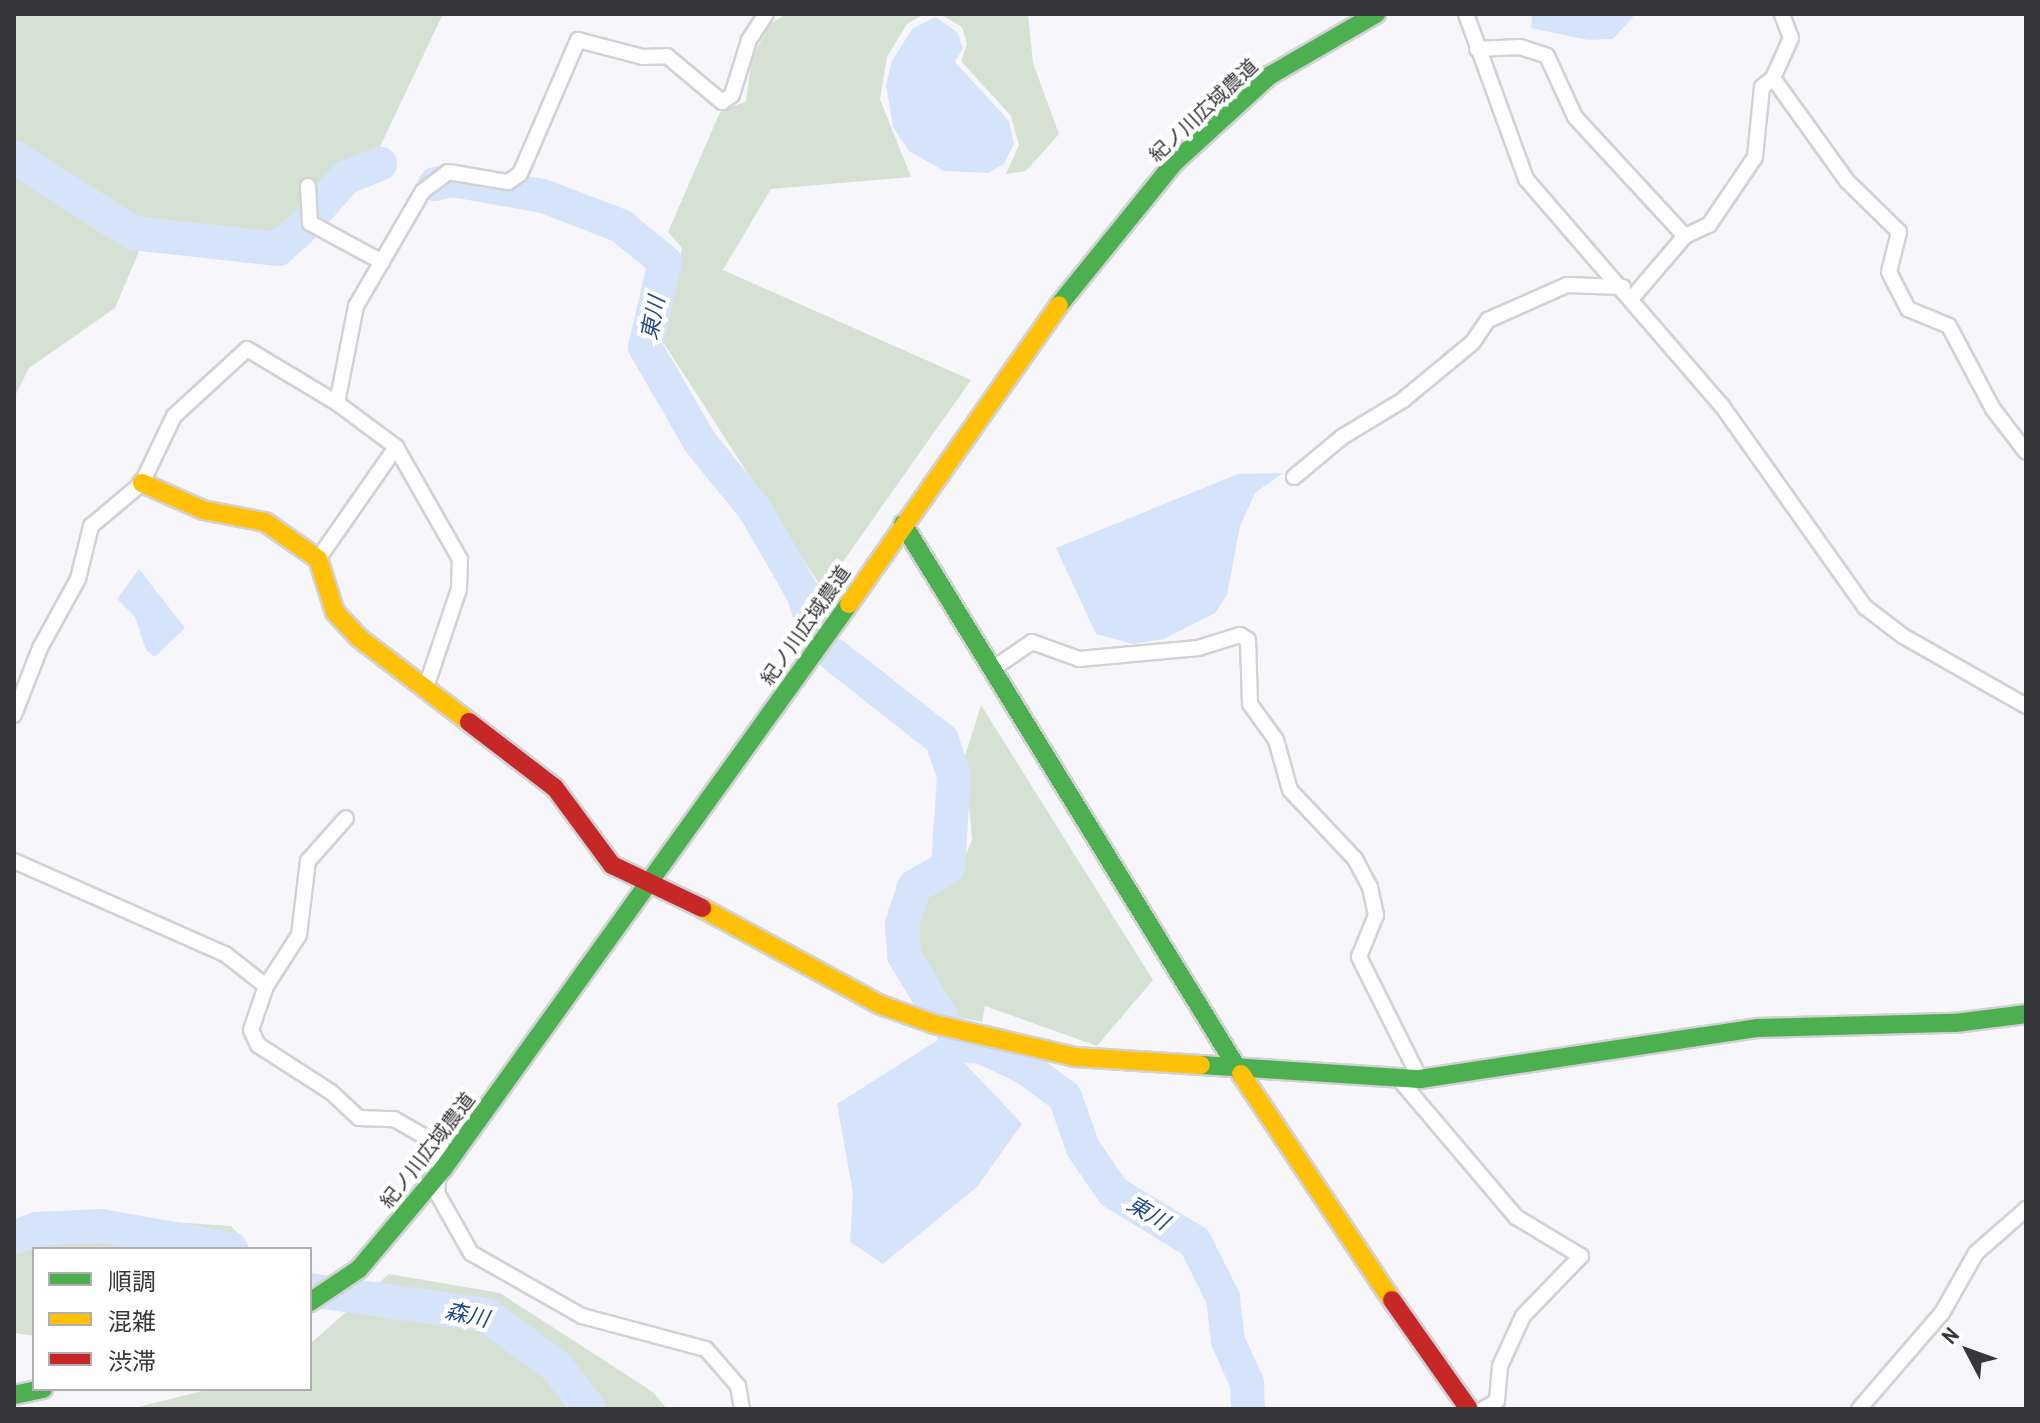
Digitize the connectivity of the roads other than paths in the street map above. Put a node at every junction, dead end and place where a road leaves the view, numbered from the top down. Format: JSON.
{"nodes":[{"id":1,"x":766,"y":14,"type":"edge"},
{"id":2,"x":1376,"y":14,"type":"edge"},
{"id":3,"x":1466,"y":14,"type":"edge"},
{"id":4,"x":1782,"y":14,"type":"edge"},
{"id":5,"x":1477,"y":49,"type":"junction"},
{"id":6,"x":1773,"y":78,"type":"junction"},
{"id":7,"x":308,"y":186,"type":"dead end"},
{"id":8,"x":1685,"y":236,"type":"junction"},
{"id":9,"x":382,"y":262,"type":"junction"},
{"id":10,"x":1627,"y":293,"type":"junction"},
{"id":11,"x":337,"y":403,"type":"junction"},
{"id":12,"x":396,"y":447,"type":"junction"},
{"id":13,"x":2026,"y":452,"type":"edge"},
{"id":14,"x":1294,"y":477,"type":"dead end"},
{"id":15,"x":142,"y":483,"type":"junction"},
{"id":16,"x":903,"y":524,"type":"junction"},
{"id":17,"x":318,"y":559,"type":"junction"},
{"id":18,"x":994,"y":668,"type":"junction"},
{"id":19,"x":425,"y":690,"type":"junction"},
{"id":20,"x":2026,"y":706,"type":"edge"},
{"id":21,"x":14,"y":715,"type":"edge"},
{"id":22,"x":346,"y":818,"type":"dead end"},
{"id":23,"x":14,"y":861,"type":"edge"},
{"id":24,"x":651,"y":886,"type":"junction"},
{"id":25,"x":266,"y":986,"type":"junction"},
{"id":26,"x":2026,"y":1014,"type":"edge"},
{"id":27,"x":1237,"y":1071,"type":"junction"},
{"id":28,"x":1399,"y":1079,"type":"junction"},
{"id":29,"x":1420,"y":1079,"type":"junction"},
{"id":30,"x":443,"y":1169,"type":"junction"},
{"id":31,"x":2026,"y":1209,"type":"edge"},
{"id":32,"x":312,"y":1301,"type":"edge"},
{"id":33,"x":742,"y":1409,"type":"edge"},
{"id":34,"x":1469,"y":1409,"type":"edge"},
{"id":35,"x":1483,"y":1409,"type":"edge"},
{"id":36,"x":1859,"y":1409,"type":"edge"}],
"edges":[{"from":1,"to":9,"type":"street"},
{"from":2,"to":16,"type":"street","name":"紀ノ川広域農道"},
{"from":3,"to":5,"type":"street"},
{"from":4,"to":6,"type":"street"},
{"from":5,"to":8,"type":"street"},
{"from":5,"to":10,"type":"street"},
{"from":6,"to":8,"type":"street"},
{"from":6,"to":13,"type":"street"},
{"from":7,"to":9,"type":"street"},
{"from":8,"to":10,"type":"street"},
{"from":9,"to":11,"type":"street"},
{"from":10,"to":14,"type":"street"},
{"from":10,"to":20,"type":"street"},
{"from":11,"to":12,"type":"street"},
{"from":11,"to":15,"type":"street"},
{"from":12,"to":17,"type":"street"},
{"from":12,"to":19,"type":"street"},
{"from":15,"to":17,"type":"street"},
{"from":15,"to":21,"type":"street"},
{"from":16,"to":18,"type":"street"},
{"from":16,"to":24,"type":"street","name":"紀ノ川広域農道"},
{"from":17,"to":19,"type":"street"},
{"from":18,"to":27,"type":"street"},
{"from":18,"to":29,"type":"street"},
{"from":19,"to":24,"type":"street"},
{"from":22,"to":25,"type":"street"},
{"from":23,"to":25,"type":"street"},
{"from":24,"to":27,"type":"street"},
{"from":24,"to":30,"type":"street","name":"紀ノ川広域農道"},
{"from":25,"to":30,"type":"street"},
{"from":26,"to":29,"type":"street"},
{"from":27,"to":28,"type":"street"},
{"from":27,"to":34,"type":"street"},
{"from":28,"to":29,"type":"street"},
{"from":28,"to":35,"type":"street"},
{"from":30,"to":32,"type":"street","name":"紀ノ川広域農道"},
{"from":30,"to":33,"type":"street"},
{"from":31,"to":36,"type":"street"}]}
